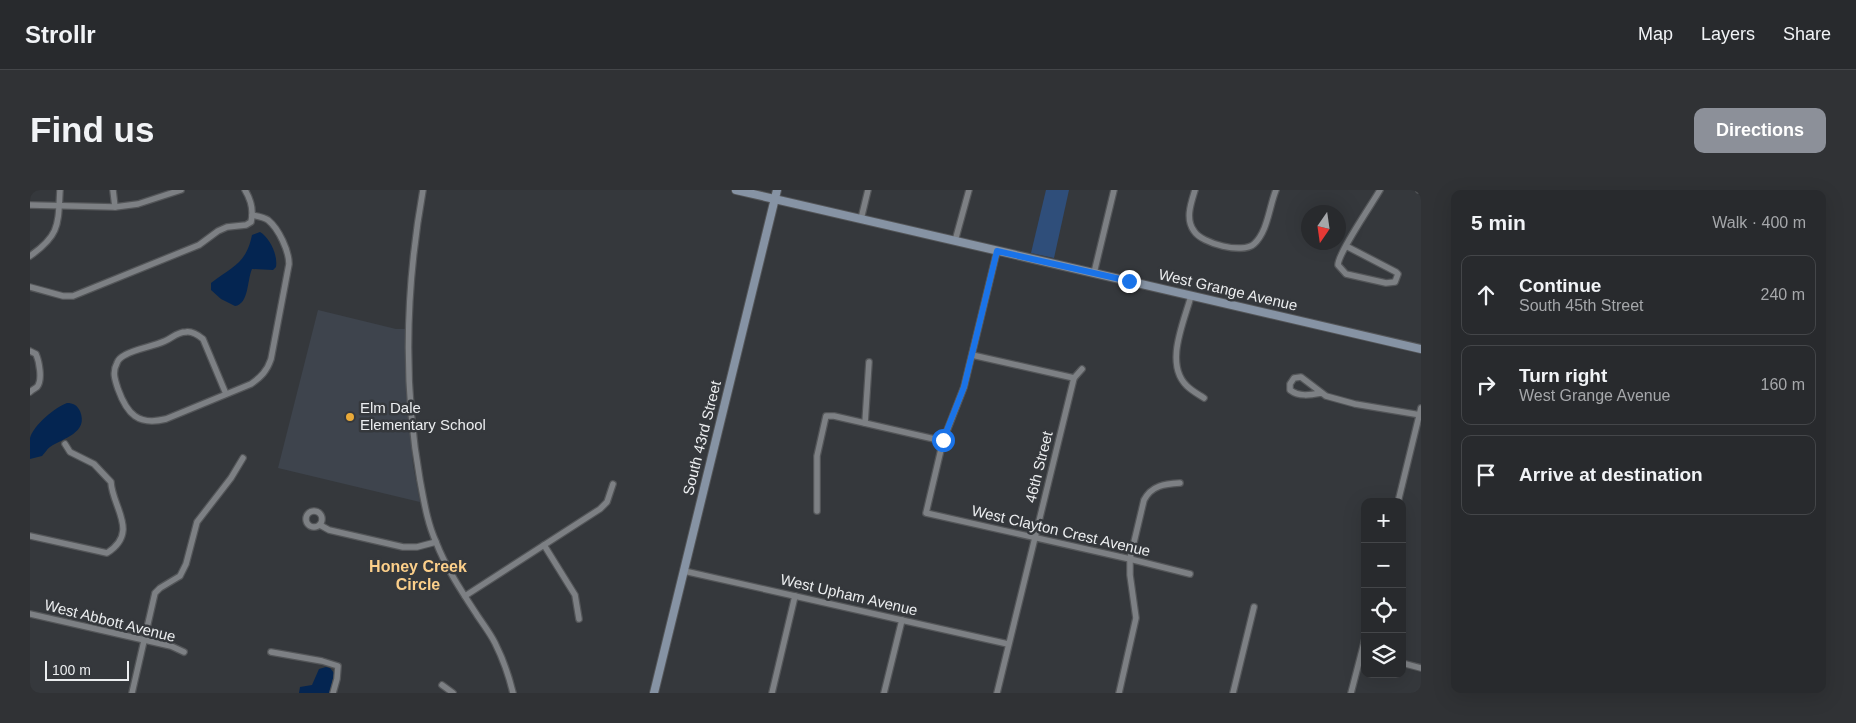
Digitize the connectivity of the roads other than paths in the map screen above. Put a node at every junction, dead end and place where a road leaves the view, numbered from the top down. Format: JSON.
{"nodes":[{"id":1,"x":60,"y":190,"type":"edge"},
{"id":2,"x":113,"y":190,"type":"edge"},
{"id":3,"x":182,"y":190,"type":"edge"},
{"id":4,"x":244,"y":190,"type":"edge"},
{"id":5,"x":423,"y":190,"type":"edge"},
{"id":6,"x":736,"y":190,"type":"edge"},
{"id":7,"x":777,"y":190,"type":"edge"},
{"id":8,"x":868,"y":190,"type":"edge"},
{"id":9,"x":969,"y":190,"type":"edge"},
{"id":10,"x":1114,"y":190,"type":"edge"},
{"id":11,"x":1195,"y":190,"type":"edge"},
{"id":12,"x":1276,"y":190,"type":"edge"},
{"id":13,"x":1380,"y":190,"type":"edge"},
{"id":14,"x":775,"y":199,"type":"junction"},
{"id":15,"x":30,"y":205,"type":"edge"},
{"id":16,"x":59,"y":206,"type":"junction"},
{"id":17,"x":115,"y":207,"type":"junction"},
{"id":18,"x":252,"y":215,"type":"junction"},
{"id":19,"x":861,"y":219,"type":"junction"},
{"id":20,"x":955,"y":241,"type":"junction"},
{"id":21,"x":1346,"y":246,"type":"junction"},
{"id":22,"x":997,"y":251,"type":"junction"},
{"id":23,"x":30,"y":256,"type":"edge"},
{"id":24,"x":1094,"y":273,"type":"junction"},
{"id":25,"x":30,"y":287,"type":"edge"},
{"id":26,"x":1191,"y":296,"type":"junction"},
{"id":27,"x":1421,"y":349,"type":"edge"},
{"id":28,"x":30,"y":351,"type":"edge"},
{"id":29,"x":972,"y":354,"type":"junction"},
{"id":30,"x":869,"y":362,"type":"dead end"},
{"id":31,"x":1082,"y":369,"type":"dead end"},
{"id":32,"x":1074,"y":378,"type":"junction"},
{"id":33,"x":30,"y":392,"type":"edge"},
{"id":34,"x":1321,"y":393,"type":"junction"},
{"id":35,"x":226,"y":394,"type":"junction"},
{"id":36,"x":1204,"y":398,"type":"dead end"},
{"id":37,"x":1420,"y":412,"type":"edge"},
{"id":38,"x":865,"y":423,"type":"junction"},
{"id":39,"x":943,"y":440,"type":"junction"},
{"id":40,"x":65,"y":444,"type":"dead end"},
{"id":41,"x":243,"y":458,"type":"dead end"},
{"id":42,"x":1180,"y":483,"type":"dead end"},
{"id":43,"x":613,"y":484,"type":"dead end"},
{"id":44,"x":1399,"y":498,"type":"edge"},
{"id":45,"x":817,"y":511,"type":"dead end"},
{"id":46,"x":320,"y":525,"type":"dead end"},
{"id":47,"x":30,"y":536,"type":"edge"},
{"id":48,"x":1035,"y":538,"type":"junction"},
{"id":49,"x":436,"y":542,"type":"junction"},
{"id":50,"x":544,"y":545,"type":"junction"},
{"id":51,"x":1130,"y":559,"type":"junction"},
{"id":52,"x":684,"y":571,"type":"junction"},
{"id":53,"x":1190,"y":574,"type":"dead end"},
{"id":54,"x":465,"y":596,"type":"junction"},
{"id":55,"x":795,"y":596,"type":"junction"},
{"id":56,"x":1254,"y":607,"type":"dead end"},
{"id":57,"x":30,"y":614,"type":"edge"},
{"id":58,"x":579,"y":619,"type":"dead end"},
{"id":59,"x":902,"y":620,"type":"junction"},
{"id":60,"x":144,"y":640,"type":"junction"},
{"id":61,"x":1008,"y":644,"type":"junction"},
{"id":62,"x":184,"y":652,"type":"dead end"},
{"id":63,"x":271,"y":652,"type":"dead end"},
{"id":64,"x":1361,"y":662,"type":"edge"},
{"id":65,"x":1406,"y":664,"type":"edge"},
{"id":66,"x":1421,"y":668,"type":"edge"},
{"id":67,"x":442,"y":685,"type":"dead end"},
{"id":68,"x":132,"y":693,"type":"edge"},
{"id":69,"x":333,"y":693,"type":"edge"},
{"id":70,"x":453,"y":693,"type":"edge"},
{"id":71,"x":513,"y":693,"type":"edge"},
{"id":72,"x":654,"y":693,"type":"edge"},
{"id":73,"x":772,"y":693,"type":"edge"},
{"id":74,"x":884,"y":693,"type":"edge"},
{"id":75,"x":997,"y":693,"type":"edge"},
{"id":76,"x":1119,"y":693,"type":"edge"},
{"id":77,"x":1233,"y":693,"type":"edge"},
{"id":78,"x":1352,"y":693,"type":"edge"}],
"edges":[{"from":1,"to":16,"type":"street"},
{"from":2,"to":17,"type":"street"},
{"from":3,"to":17,"type":"street"},
{"from":4,"to":18,"type":"street"},
{"from":5,"to":49,"type":"street"},
{"from":6,"to":14,"type":"street","name":"West Grange Avenue"},
{"from":7,"to":14,"type":"street","name":"South 43rd Street"},
{"from":8,"to":19,"type":"street"},
{"from":9,"to":20,"type":"street"},
{"from":10,"to":24,"type":"street"},
{"from":11,"to":12,"type":"street"},
{"from":13,"to":21,"type":"street"},
{"from":14,"to":19,"type":"street","name":"West Grange Avenue"},
{"from":14,"to":52,"type":"street","name":"South 43rd Street"},
{"from":15,"to":16,"type":"street"},
{"from":16,"to":17,"type":"street"},
{"from":16,"to":23,"type":"street"},
{"from":18,"to":25,"type":"street"},
{"from":18,"to":35,"type":"street"},
{"from":19,"to":20,"type":"street","name":"West Grange Avenue"},
{"from":20,"to":22,"type":"street","name":"West Grange Avenue"},
{"from":21,"to":21,"type":"street"},
{"from":22,"to":24,"type":"street","name":"West Grange Avenue"},
{"from":22,"to":29,"type":"street"},
{"from":24,"to":26,"type":"street","name":"West Grange Avenue"},
{"from":26,"to":27,"type":"street","name":"West Grange Avenue"},
{"from":26,"to":36,"type":"street"},
{"from":28,"to":33,"type":"street"},
{"from":29,"to":32,"type":"street"},
{"from":29,"to":39,"type":"street"},
{"from":30,"to":38,"type":"street"},
{"from":31,"to":32,"type":"street"},
{"from":32,"to":48,"type":"street","name":"46th Street"},
{"from":34,"to":34,"type":"street"},
{"from":34,"to":37,"type":"street"},
{"from":35,"to":35,"type":"street"},
{"from":37,"to":44,"type":"street"},
{"from":38,"to":39,"type":"street"},
{"from":38,"to":45,"type":"street"},
{"from":39,"to":48,"type":"street","name":"West Clayton Crest Avenue"},
{"from":40,"to":47,"type":"street"},
{"from":41,"to":60,"type":"street"},
{"from":42,"to":51,"type":"street"},
{"from":43,"to":50,"type":"street"},
{"from":46,"to":49,"type":"street"},
{"from":48,"to":51,"type":"street","name":"West Clayton Crest Avenue"},
{"from":48,"to":61,"type":"street","name":"46th Street"},
{"from":49,"to":54,"type":"street"},
{"from":50,"to":54,"type":"street"},
{"from":50,"to":58,"type":"street"},
{"from":51,"to":53,"type":"street","name":"West Clayton Crest Avenue"},
{"from":51,"to":76,"type":"street"},
{"from":52,"to":55,"type":"street","name":"West Upham Avenue"},
{"from":52,"to":72,"type":"street","name":"South 43rd Street"},
{"from":54,"to":71,"type":"street"},
{"from":55,"to":59,"type":"street","name":"West Upham Avenue"},
{"from":55,"to":73,"type":"street"},
{"from":56,"to":77,"type":"street"},
{"from":57,"to":60,"type":"street","name":"West Abbott Avenue"},
{"from":59,"to":61,"type":"street","name":"West Upham Avenue"},
{"from":59,"to":74,"type":"street"},
{"from":60,"to":62,"type":"street","name":"West Abbott Avenue"},
{"from":60,"to":68,"type":"street"},
{"from":61,"to":75,"type":"street","name":"46th Street"},
{"from":63,"to":69,"type":"street"},
{"from":64,"to":78,"type":"street"},
{"from":65,"to":66,"type":"street"},
{"from":67,"to":70,"type":"street"}]}
